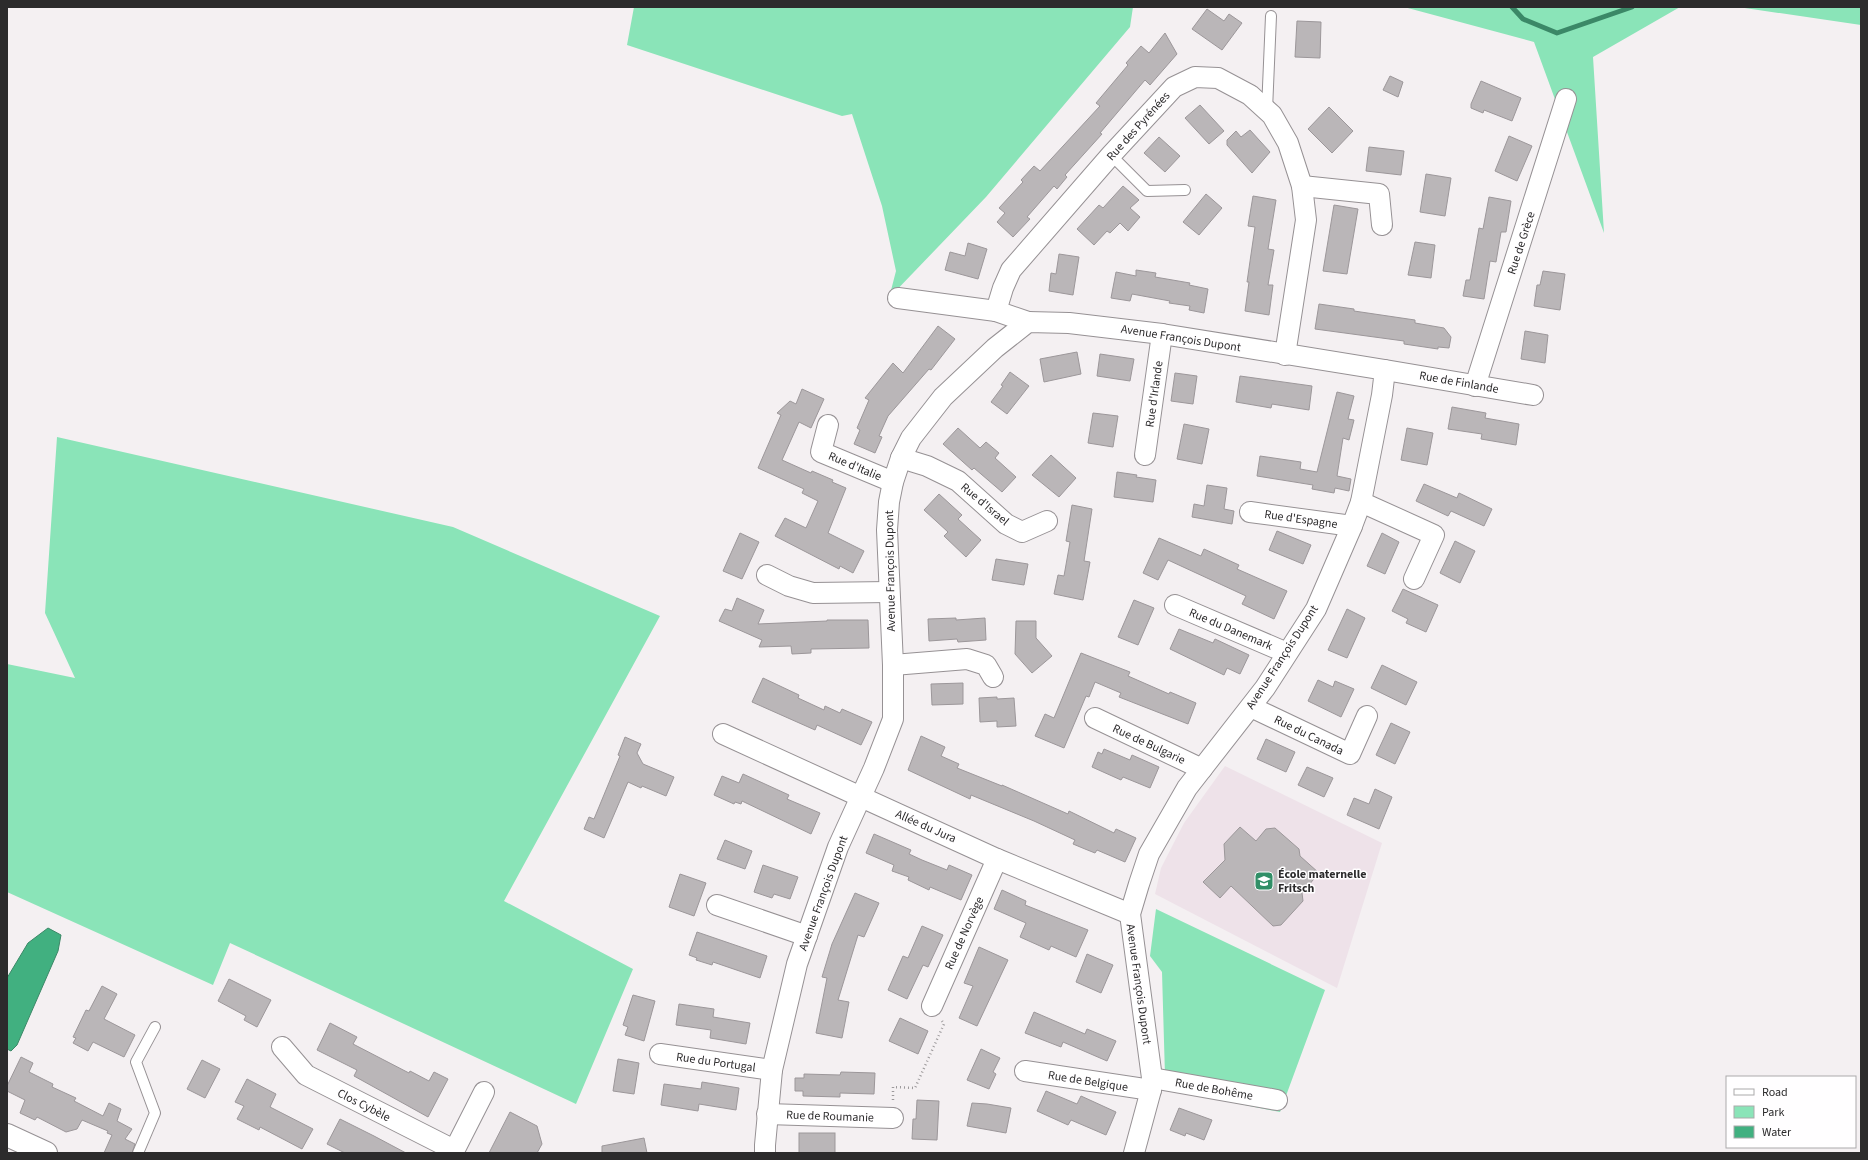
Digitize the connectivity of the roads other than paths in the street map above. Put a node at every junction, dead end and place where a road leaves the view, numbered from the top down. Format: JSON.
{"nodes":[{"id":1,"x":1271,"y":16,"type":"dead end"},
{"id":2,"x":1566,"y":100,"type":"dead end"},
{"id":3,"x":1267,"y":110,"type":"junction"},
{"id":4,"x":1111,"y":155,"type":"junction"},
{"id":5,"x":1302,"y":186,"type":"junction"},
{"id":6,"x":1186,"y":190,"type":"dead end"},
{"id":7,"x":1382,"y":225,"type":"dead end"},
{"id":8,"x":898,"y":298,"type":"dead end"},
{"id":9,"x":996,"y":310,"type":"junction"},
{"id":10,"x":1028,"y":322,"type":"junction"},
{"id":11,"x":1162,"y":334,"type":"junction"},
{"id":12,"x":1285,"y":354,"type":"junction"},
{"id":13,"x":1385,"y":370,"type":"junction"},
{"id":14,"x":1476,"y":386,"type":"junction"},
{"id":15,"x":1533,"y":395,"type":"dead end"},
{"id":16,"x":828,"y":425,"type":"dead end"},
{"id":17,"x":1145,"y":455,"type":"dead end"},
{"id":18,"x":901,"y":458,"type":"junction"},
{"id":19,"x":893,"y":482,"type":"junction"},
{"id":20,"x":1360,"y":502,"type":"junction"},
{"id":21,"x":1250,"y":512,"type":"dead end"},
{"id":22,"x":1047,"y":521,"type":"dead end"},
{"id":23,"x":1352,"y":526,"type":"junction"},
{"id":24,"x":767,"y":575,"type":"dead end"},
{"id":25,"x":1414,"y":579,"type":"dead end"},
{"id":26,"x":889,"y":592,"type":"junction"},
{"id":27,"x":1175,"y":605,"type":"dead end"},
{"id":28,"x":1286,"y":653,"type":"junction"},
{"id":29,"x":893,"y":665,"type":"junction"},
{"id":30,"x":993,"y":677,"type":"dead end"},
{"id":31,"x":1251,"y":707,"type":"junction"},
{"id":32,"x":1367,"y":716,"type":"dead end"},
{"id":33,"x":1095,"y":718,"type":"dead end"},
{"id":34,"x":723,"y":734,"type":"dead end"},
{"id":35,"x":1202,"y":769,"type":"junction"},
{"id":36,"x":862,"y":797,"type":"junction"},
{"id":37,"x":997,"y":859,"type":"junction"},
{"id":38,"x":717,"y":905,"type":"dead end"},
{"id":39,"x":1130,"y":914,"type":"junction"},
{"id":40,"x":807,"y":936,"type":"junction"},
{"id":41,"x":932,"y":1006,"type":"road end"},
{"id":42,"x":156,"y":1027,"type":"dead end"},
{"id":43,"x":282,"y":1047,"type":"dead end"},
{"id":44,"x":660,"y":1054,"type":"dead end"},
{"id":45,"x":772,"y":1070,"type":"junction"},
{"id":46,"x":1025,"y":1071,"type":"dead end"},
{"id":47,"x":1152,"y":1084,"type":"junction"},
{"id":48,"x":484,"y":1092,"type":"dead end"},
{"id":49,"x":1277,"y":1100,"type":"dead end"},
{"id":50,"x":767,"y":1114,"type":"junction"},
{"id":51,"x":893,"y":1118,"type":"road end"},
{"id":52,"x":7,"y":1135,"type":"edge"},
{"id":53,"x":453,"y":1152,"type":"edge"},
{"id":54,"x":1138,"y":1152,"type":"edge"},
{"id":55,"x":46,"y":1153,"type":"edge"},
{"id":56,"x":138,"y":1153,"type":"edge"},
{"id":57,"x":765,"y":1153,"type":"edge"}],
"edges":[{"from":1,"to":3,"type":"lane"},
{"from":2,"to":14,"type":"street","name":"Rue de Grèce"},
{"from":3,"to":4,"type":"street","name":"Rue des Pyrénées"},
{"from":3,"to":5,"type":"street","name":"Rue des Pyrénées"},
{"from":4,"to":6,"type":"lane"},
{"from":4,"to":9,"type":"street","name":"Rue des Pyrénées"},
{"from":5,"to":7,"type":"street"},
{"from":5,"to":12,"type":"street","name":"Rue des Pyrénées"},
{"from":8,"to":9,"type":"street"},
{"from":9,"to":10,"type":"street"},
{"from":10,"to":11,"type":"street","name":"Avenue François Dupont"},
{"from":10,"to":18,"type":"street","name":"Avenue François Dupont"},
{"from":11,"to":12,"type":"street","name":"Avenue François Dupont"},
{"from":11,"to":17,"type":"street","name":"Rue d'Irlande"},
{"from":12,"to":13,"type":"street","name":"Avenue François Dupont"},
{"from":13,"to":14,"type":"street","name":"Rue de Finlande"},
{"from":13,"to":20,"type":"street","name":"Avenue François Dupont"},
{"from":14,"to":15,"type":"street","name":"Rue de Finlande"},
{"from":16,"to":19,"type":"street","name":"Rue d'Italie"},
{"from":18,"to":19,"type":"street","name":"Avenue François Dupont"},
{"from":18,"to":22,"type":"street","name":"Rue d'Israel"},
{"from":19,"to":26,"type":"street","name":"Avenue François Dupont"},
{"from":20,"to":23,"type":"street","name":"Avenue François Dupont"},
{"from":20,"to":25,"type":"street"},
{"from":21,"to":23,"type":"street","name":"Rue d'Espagne"},
{"from":23,"to":28,"type":"street","name":"Avenue François Dupont"},
{"from":24,"to":26,"type":"street"},
{"from":26,"to":29,"type":"street","name":"Avenue François Dupont"},
{"from":27,"to":28,"type":"street","name":"Rue du Danemark"},
{"from":28,"to":31,"type":"street","name":"Avenue François Dupont"},
{"from":29,"to":30,"type":"street"},
{"from":29,"to":36,"type":"street","name":"Avenue François Dupont"},
{"from":31,"to":32,"type":"street","name":"Rue du Canada"},
{"from":31,"to":35,"type":"street","name":"Avenue François Dupont"},
{"from":33,"to":35,"type":"street","name":"Rue de Bulgarie"},
{"from":34,"to":36,"type":"street","name":"Allée du Jura"},
{"from":35,"to":39,"type":"street","name":"Avenue François Dupont"},
{"from":36,"to":37,"type":"street","name":"Allée du Jura"},
{"from":36,"to":40,"type":"street","name":"Avenue François Dupont"},
{"from":37,"to":39,"type":"street","name":"Allée du Jura"},
{"from":37,"to":41,"type":"street","name":"Rue de Norvège"},
{"from":38,"to":40,"type":"street"},
{"from":39,"to":47,"type":"street","name":"Avenue François Dupont"},
{"from":40,"to":45,"type":"street","name":"Avenue François Dupont"},
{"from":42,"to":56,"type":"lane"},
{"from":43,"to":53,"type":"street","name":"Clos Cybèle"},
{"from":44,"to":45,"type":"street","name":"Rue du Portugal"},
{"from":45,"to":50,"type":"street","name":"Avenue François Dupont"},
{"from":46,"to":47,"type":"street","name":"Rue de Belgique"},
{"from":47,"to":49,"type":"street","name":"Rue de Bohême"},
{"from":47,"to":54,"type":"street","name":"Avenue François Dupont"},
{"from":48,"to":53,"type":"street","name":"Clos Cybèle"},
{"from":50,"to":51,"type":"street","name":"Rue de Roumanie"},
{"from":50,"to":57,"type":"street","name":"Avenue François Dupont"},
{"from":52,"to":55,"type":"street"}]}
